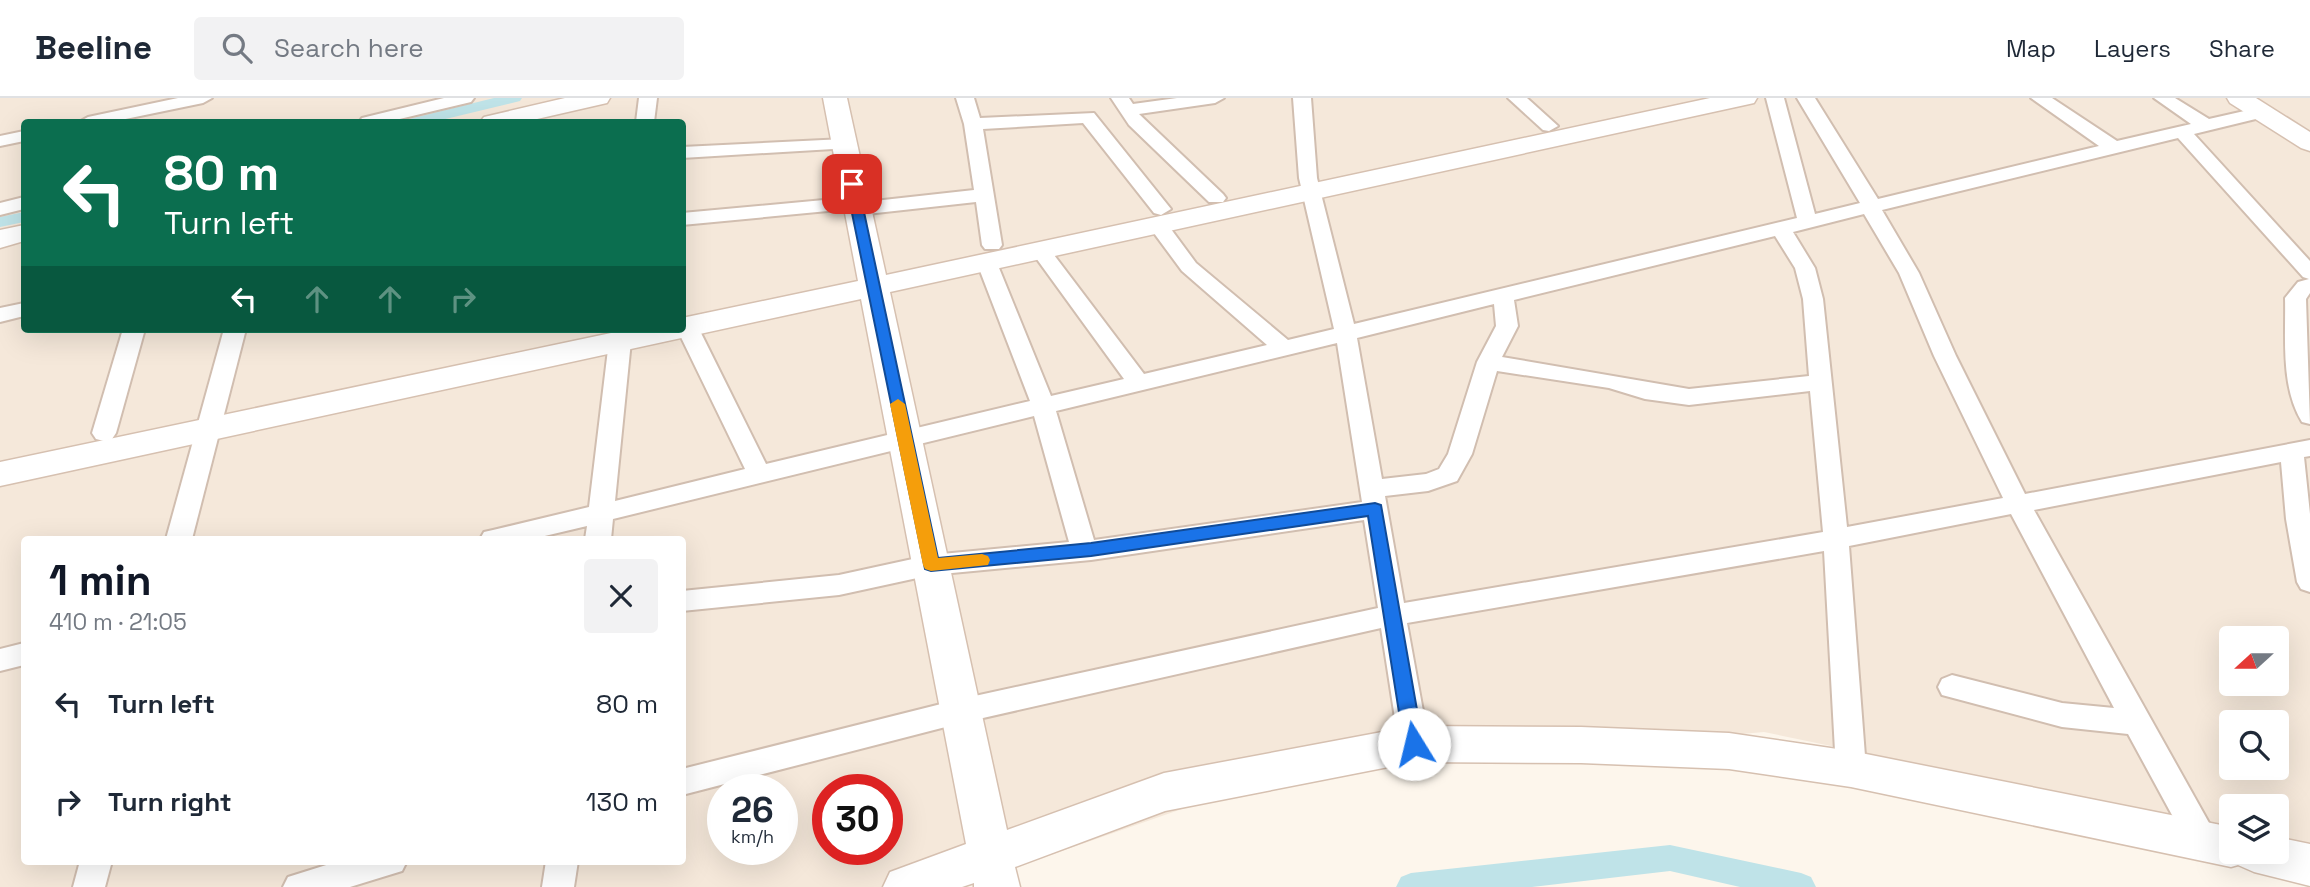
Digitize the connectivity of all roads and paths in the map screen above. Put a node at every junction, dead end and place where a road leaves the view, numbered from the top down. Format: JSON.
{"nodes":[{"id":1,"x":203,"y":98,"type":"edge"},
{"id":2,"x":465,"y":98,"type":"edge"},
{"id":3,"x":598,"y":98,"type":"edge"},
{"id":4,"x":648,"y":98,"type":"edge"},
{"id":5,"x":835,"y":98,"type":"edge"},
{"id":6,"x":965,"y":98,"type":"edge"},
{"id":7,"x":1215,"y":98,"type":"edge"},
{"id":8,"x":1302,"y":98,"type":"edge"},
{"id":9,"x":1517,"y":98,"type":"edge"},
{"id":10,"x":1681,"y":98,"type":"edge"},
{"id":11,"x":1745,"y":98,"type":"edge"},
{"id":12,"x":1775,"y":98,"type":"edge"},
{"id":13,"x":1806,"y":98,"type":"edge"},
{"id":14,"x":2040,"y":98,"type":"edge"},
{"id":15,"x":2163,"y":98,"type":"edge"},
{"id":16,"x":2239,"y":98,"type":"edge"},
{"id":17,"x":1123,"y":104,"type":"edge"},
{"id":18,"x":2262,"y":112,"type":"junction"},
{"id":19,"x":102,"y":119,"type":"edge"},
{"id":20,"x":380,"y":119,"type":"edge"},
{"id":21,"x":506,"y":119,"type":"edge"},
{"id":22,"x":645,"y":119,"type":"edge"},
{"id":23,"x":973,"y":124,"type":"junction"},
{"id":24,"x":2207,"y":125,"type":"junction"},
{"id":25,"x":1549,"y":126,"type":"junction"},
{"id":26,"x":2182,"y":132,"type":"junction"},
{"id":27,"x":21,"y":137,"type":"edge"},
{"id":28,"x":2306,"y":139,"type":"edge"},
{"id":29,"x":0,"y":141,"type":"edge"},
{"id":30,"x":844,"y":144,"type":"junction"},
{"id":31,"x":2115,"y":148,"type":"junction"},
{"id":32,"x":686,"y":153,"type":"edge"},
{"id":33,"x":1310,"y":185,"type":"junction"},
{"id":34,"x":985,"y":195,"type":"junction"},
{"id":35,"x":1216,"y":198,"type":"junction"},
{"id":36,"x":21,"y":204,"type":"edge"},
{"id":37,"x":857,"y":206,"type":"junction"},
{"id":38,"x":0,"y":208,"type":"edge"},
{"id":39,"x":1870,"y":208,"type":"junction"},
{"id":40,"x":1160,"y":217,"type":"junction"},
{"id":41,"x":686,"y":219,"type":"edge"},
{"id":42,"x":1808,"y":223,"type":"junction"},
{"id":43,"x":1781,"y":229,"type":"junction"},
{"id":44,"x":21,"y":234,"type":"edge"},
{"id":45,"x":0,"y":239,"type":"edge"},
{"id":46,"x":1041,"y":251,"type":"junction"},
{"id":47,"x":990,"y":254,"type":"junction"},
{"id":48,"x":2310,"y":273,"type":"edge"},
{"id":49,"x":872,"y":279,"type":"junction"},
{"id":50,"x":2310,"y":285,"type":"edge"},
{"id":51,"x":1502,"y":296,"type":"junction"},
{"id":52,"x":21,"y":311,"type":"edge"},
{"id":53,"x":0,"y":315,"type":"edge"},
{"id":54,"x":686,"y":322,"type":"edge"},
{"id":55,"x":686,"y":331,"type":"edge"},
{"id":56,"x":133,"y":333,"type":"edge"},
{"id":57,"x":234,"y":333,"type":"edge"},
{"id":58,"x":1346,"y":334,"type":"junction"},
{"id":59,"x":608,"y":335,"type":"edge"},
{"id":60,"x":1286,"y":349,"type":"junction"},
{"id":61,"x":1488,"y":362,"type":"junction"},
{"id":62,"x":1821,"y":382,"type":"junction"},
{"id":63,"x":1139,"y":383,"type":"junction"},
{"id":64,"x":1043,"y":406,"type":"junction"},
{"id":65,"x":2310,"y":416,"type":"edge"},
{"id":66,"x":209,"y":420,"type":"junction"},
{"id":67,"x":104,"y":433,"type":"junction"},
{"id":68,"x":905,"y":439,"type":"junction"},
{"id":69,"x":2301,"y":450,"type":"edge"},
{"id":70,"x":0,"y":455,"type":"edge"},
{"id":71,"x":0,"y":474,"type":"edge"},
{"id":72,"x":759,"y":474,"type":"junction"},
{"id":73,"x":1373,"y":499,"type":"junction"},
{"id":74,"x":2016,"y":504,"type":"junction"},
{"id":75,"x":600,"y":513,"type":"junction"},
{"id":76,"x":180,"y":536,"type":"edge"},
{"id":77,"x":505,"y":536,"type":"edge"},
{"id":78,"x":598,"y":536,"type":"edge"},
{"id":79,"x":1836,"y":538,"type":"junction"},
{"id":80,"x":1084,"y":550,"type":"junction"},
{"id":81,"x":931,"y":565,"type":"junction"},
{"id":82,"x":2310,"y":582,"type":"edge"},
{"id":83,"x":686,"y":601,"type":"edge"},
{"id":84,"x":1392,"y":615,"type":"junction"},
{"id":85,"x":21,"y":655,"type":"edge"},
{"id":86,"x":0,"y":660,"type":"edge"},
{"id":87,"x":1952,"y":687,"type":"dead end"},
{"id":88,"x":961,"y":711,"type":"junction"},
{"id":89,"x":2137,"y":723,"type":"junction"},
{"id":90,"x":1414,"y":744,"type":"junction"},
{"id":91,"x":1851,"y":769,"type":"junction"},
{"id":92,"x":686,"y":781,"type":"edge"},
{"id":93,"x":2217,"y":844,"type":"edge"},
{"id":94,"x":2289,"y":860,"type":"edge"},
{"id":95,"x":95,"y":865,"type":"edge"},
{"id":96,"x":377,"y":865,"type":"edge"},
{"id":97,"x":561,"y":865,"type":"edge"},
{"id":98,"x":2310,"y":865,"type":"edge"},
{"id":99,"x":994,"y":871,"type":"edge"},
{"id":100,"x":89,"y":887,"type":"edge"},
{"id":101,"x":299,"y":887,"type":"edge"},
{"id":102,"x":558,"y":887,"type":"edge"},
{"id":103,"x":906,"y":887,"type":"edge"}],
"edges":[{"from":1,"to":19,"type":"street"},
{"from":2,"to":20,"type":"street"},
{"from":3,"to":21,"type":"street"},
{"from":4,"to":22,"type":"street"},
{"from":5,"to":30,"type":"street"},
{"from":6,"to":23,"type":"street"},
{"from":7,"to":17,"type":"street"},
{"from":8,"to":33,"type":"street"},
{"from":9,"to":25,"type":"street"},
{"from":10,"to":25,"type":"street"},
{"from":11,"to":33,"type":"street"},
{"from":12,"to":42,"type":"street"},
{"from":13,"to":39,"type":"street"},
{"from":14,"to":31,"type":"street"},
{"from":15,"to":24,"type":"street"},
{"from":16,"to":18,"type":"street"},
{"from":17,"to":35,"type":"street"},
{"from":18,"to":24,"type":"street"},
{"from":18,"to":28,"type":"street"},
{"from":23,"to":34,"type":"street"},
{"from":23,"to":40,"type":"street"},
{"from":24,"to":26,"type":"street"},
{"from":25,"to":33,"type":"street"},
{"from":26,"to":31,"type":"street"},
{"from":26,"to":48,"type":"street"},
{"from":27,"to":29,"type":"street"},
{"from":30,"to":32,"type":"street"},
{"from":30,"to":37,"type":"street"},
{"from":31,"to":39,"type":"street"},
{"from":33,"to":35,"type":"street"},
{"from":33,"to":40,"type":"street"},
{"from":33,"to":58,"type":"street"},
{"from":34,"to":37,"type":"street"},
{"from":34,"to":47,"type":"street"},
{"from":35,"to":40,"type":"street"},
{"from":36,"to":38,"type":"street"},
{"from":37,"to":41,"type":"street"},
{"from":37,"to":49,"type":"street"},
{"from":39,"to":42,"type":"street"},
{"from":39,"to":74,"type":"street"},
{"from":40,"to":46,"type":"street"},
{"from":40,"to":47,"type":"street"},
{"from":40,"to":60,"type":"street"},
{"from":42,"to":43,"type":"street"},
{"from":43,"to":51,"type":"street"},
{"from":43,"to":62,"type":"street"},
{"from":44,"to":45,"type":"street"},
{"from":46,"to":47,"type":"street"},
{"from":46,"to":63,"type":"street"},
{"from":47,"to":49,"type":"street"},
{"from":47,"to":64,"type":"street"},
{"from":49,"to":54,"type":"street"},
{"from":49,"to":68,"type":"street"},
{"from":50,"to":65,"type":"street"},
{"from":51,"to":58,"type":"street"},
{"from":51,"to":61,"type":"street"},
{"from":52,"to":53,"type":"street"},
{"from":55,"to":72,"type":"street"},
{"from":56,"to":67,"type":"street"},
{"from":57,"to":66,"type":"street"},
{"from":58,"to":60,"type":"street"},
{"from":58,"to":73,"type":"street"},
{"from":59,"to":66,"type":"street"},
{"from":59,"to":75,"type":"street"},
{"from":60,"to":63,"type":"street"},
{"from":61,"to":62,"type":"street"},
{"from":61,"to":73,"type":"street"},
{"from":62,"to":79,"type":"street"},
{"from":63,"to":64,"type":"street"},
{"from":64,"to":68,"type":"street"},
{"from":64,"to":80,"type":"street"},
{"from":66,"to":67,"type":"street"},
{"from":66,"to":71,"type":"street"},
{"from":66,"to":76,"type":"street"},
{"from":67,"to":70,"type":"street"},
{"from":68,"to":72,"type":"street"},
{"from":68,"to":81,"type":"street"},
{"from":69,"to":74,"type":"street"},
{"from":69,"to":82,"type":"street"},
{"from":72,"to":75,"type":"street"},
{"from":73,"to":80,"type":"street"},
{"from":73,"to":84,"type":"street"},
{"from":74,"to":79,"type":"street"},
{"from":74,"to":89,"type":"street"},
{"from":75,"to":77,"type":"street"},
{"from":75,"to":78,"type":"street"},
{"from":79,"to":84,"type":"street"},
{"from":79,"to":91,"type":"street"},
{"from":80,"to":81,"type":"street"},
{"from":81,"to":83,"type":"street"},
{"from":81,"to":88,"type":"street"},
{"from":84,"to":88,"type":"street"},
{"from":84,"to":90,"type":"street"},
{"from":85,"to":86,"type":"street"},
{"from":87,"to":89,"type":"street"},
{"from":88,"to":92,"type":"street"},
{"from":88,"to":99,"type":"street"},
{"from":89,"to":93,"type":"street"},
{"from":90,"to":91,"type":"street"},
{"from":90,"to":99,"type":"street"},
{"from":91,"to":93,"type":"street"},
{"from":94,"to":98,"type":"street"},
{"from":95,"to":100,"type":"street"},
{"from":96,"to":101,"type":"street"},
{"from":97,"to":102,"type":"street"},
{"from":99,"to":103,"type":"street"}]}
